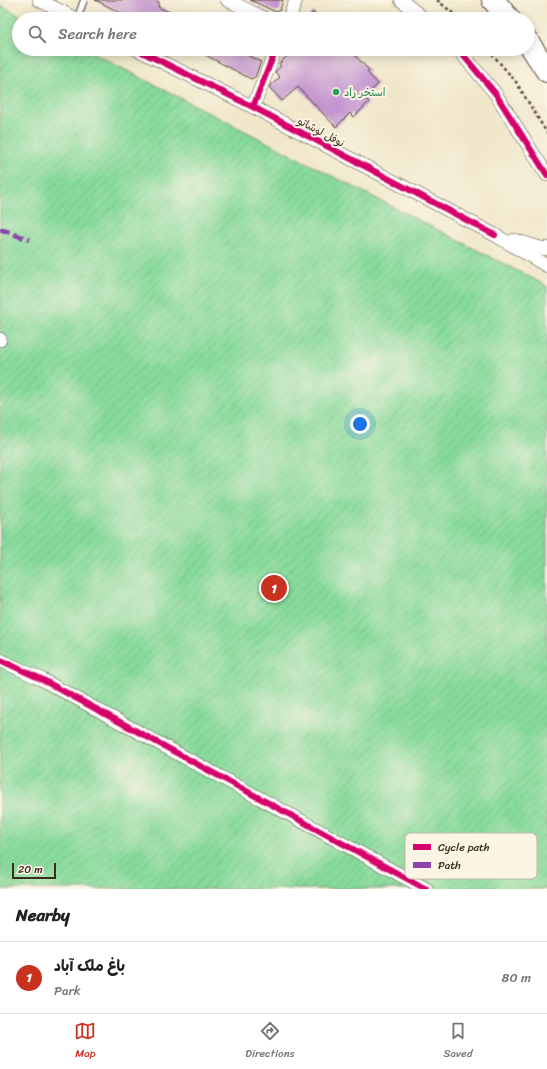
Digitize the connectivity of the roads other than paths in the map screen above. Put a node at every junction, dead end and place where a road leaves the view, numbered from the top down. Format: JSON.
{"nodes":[{"id":1,"x":38,"y":0,"type":"edge"},
{"id":2,"x":84,"y":0,"type":"edge"},
{"id":3,"x":226,"y":0,"type":"edge"},
{"id":4,"x":296,"y":0,"type":"edge"},
{"id":5,"x":401,"y":0,"type":"edge"},
{"id":6,"x":493,"y":0,"type":"edge"},
{"id":7,"x":63,"y":12,"type":"edge"},
{"id":8,"x":80,"y":12,"type":"edge"},
{"id":9,"x":251,"y":12,"type":"edge"},
{"id":10,"x":292,"y":12,"type":"edge"},
{"id":11,"x":416,"y":12,"type":"edge"},
{"id":12,"x":503,"y":12,"type":"edge"},
{"id":13,"x":535,"y":53,"type":"edge"},
{"id":14,"x":150,"y":56,"type":"edge"},
{"id":15,"x":273,"y":56,"type":"edge"},
{"id":16,"x":464,"y":56,"type":"edge"},
{"id":17,"x":547,"y":71,"type":"edge"},
{"id":18,"x":253,"y":107,"type":"junction"},
{"id":19,"x":547,"y":175,"type":"edge"},
{"id":20,"x":495,"y":235,"type":"junction"},
{"id":21,"x":547,"y":248,"type":"edge"},
{"id":22,"x":547,"y":266,"type":"edge"},
{"id":23,"x":0,"y":660,"type":"edge"},
{"id":24,"x":405,"y":878,"type":"edge"},
{"id":25,"x":408,"y":879,"type":"edge"},
{"id":26,"x":426,"y":889,"type":"edge"}],
"edges":[{"from":1,"to":7,"type":"street"},
{"from":2,"to":8,"type":"lane"},
{"from":3,"to":9,"type":"street"},
{"from":4,"to":10,"type":"street"},
{"from":5,"to":11,"type":"street"},
{"from":6,"to":12,"type":"highway"},
{"from":13,"to":17,"type":"highway"},
{"from":14,"to":18,"type":"street","name":"نوفل لوشاتو"},
{"from":15,"to":18,"type":"street"},
{"from":16,"to":19,"type":"street"},
{"from":18,"to":20,"type":"street","name":"نوفل لوشاتو"},
{"from":20,"to":21,"type":"street","name":"نوفل لوشاتو"},
{"from":20,"to":22,"type":"street","name":"نوفل لوشاتو"},
{"from":23,"to":24,"type":"street"},
{"from":25,"to":26,"type":"street"}]}
